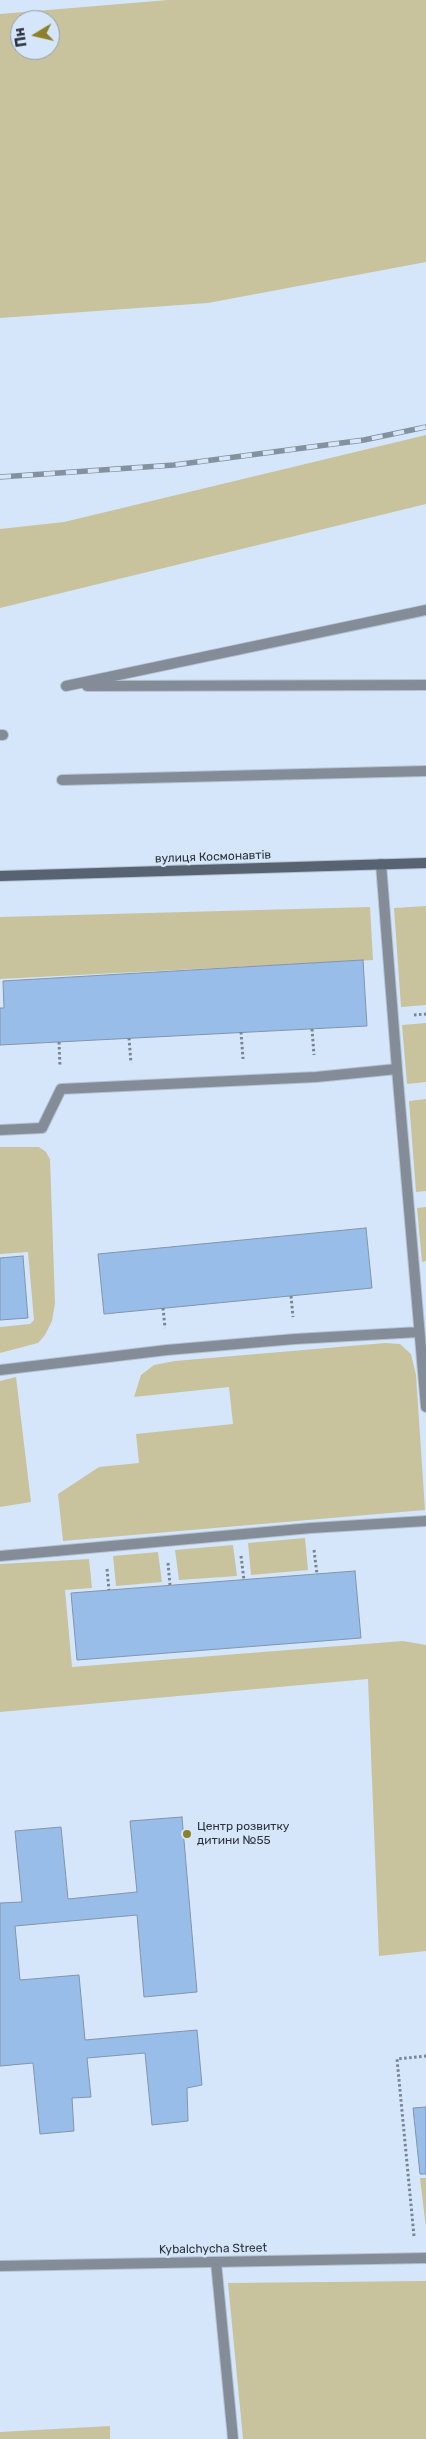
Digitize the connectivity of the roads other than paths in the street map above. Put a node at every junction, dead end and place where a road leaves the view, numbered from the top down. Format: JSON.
{"nodes":[{"id":1,"x":426,"y":610,"type":"edge"},
{"id":2,"x":426,"y":685,"type":"edge"},
{"id":3,"x":426,"y":771,"type":"edge"},
{"id":4,"x":62,"y":780,"type":"dead end"},
{"id":5,"x":426,"y":863,"type":"edge"},
{"id":6,"x":381,"y":864,"type":"junction"},
{"id":7,"x":0,"y":876,"type":"edge"},
{"id":8,"x":397,"y":1069,"type":"junction"},
{"id":9,"x":0,"y":1130,"type":"edge"},
{"id":10,"x":419,"y":1332,"type":"junction"},
{"id":11,"x":0,"y":1370,"type":"edge"},
{"id":12,"x":426,"y":1407,"type":"edge"},
{"id":13,"x":426,"y":1522,"type":"edge"},
{"id":14,"x":0,"y":1556,"type":"edge"},
{"id":15,"x":421,"y":2258,"type":"edge"},
{"id":16,"x":216,"y":2262,"type":"junction"},
{"id":17,"x":0,"y":2266,"type":"edge"},
{"id":18,"x":233,"y":2439,"type":"edge"}],
"edges":[{"from":1,"to":2,"type":"street"},
{"from":3,"to":4,"type":"street"},
{"from":5,"to":6,"type":"street","name":"вулиця Космонавтів"},
{"from":6,"to":7,"type":"street","name":"вулиця Космонавтів"},
{"from":6,"to":8,"type":"street"},
{"from":8,"to":9,"type":"street"},
{"from":8,"to":10,"type":"street"},
{"from":10,"to":11,"type":"street"},
{"from":10,"to":12,"type":"street"},
{"from":13,"to":14,"type":"street"},
{"from":15,"to":16,"type":"street","name":"Kybalchycha Street"},
{"from":16,"to":17,"type":"street","name":"Kybalchycha Street"},
{"from":16,"to":18,"type":"street"}]}
